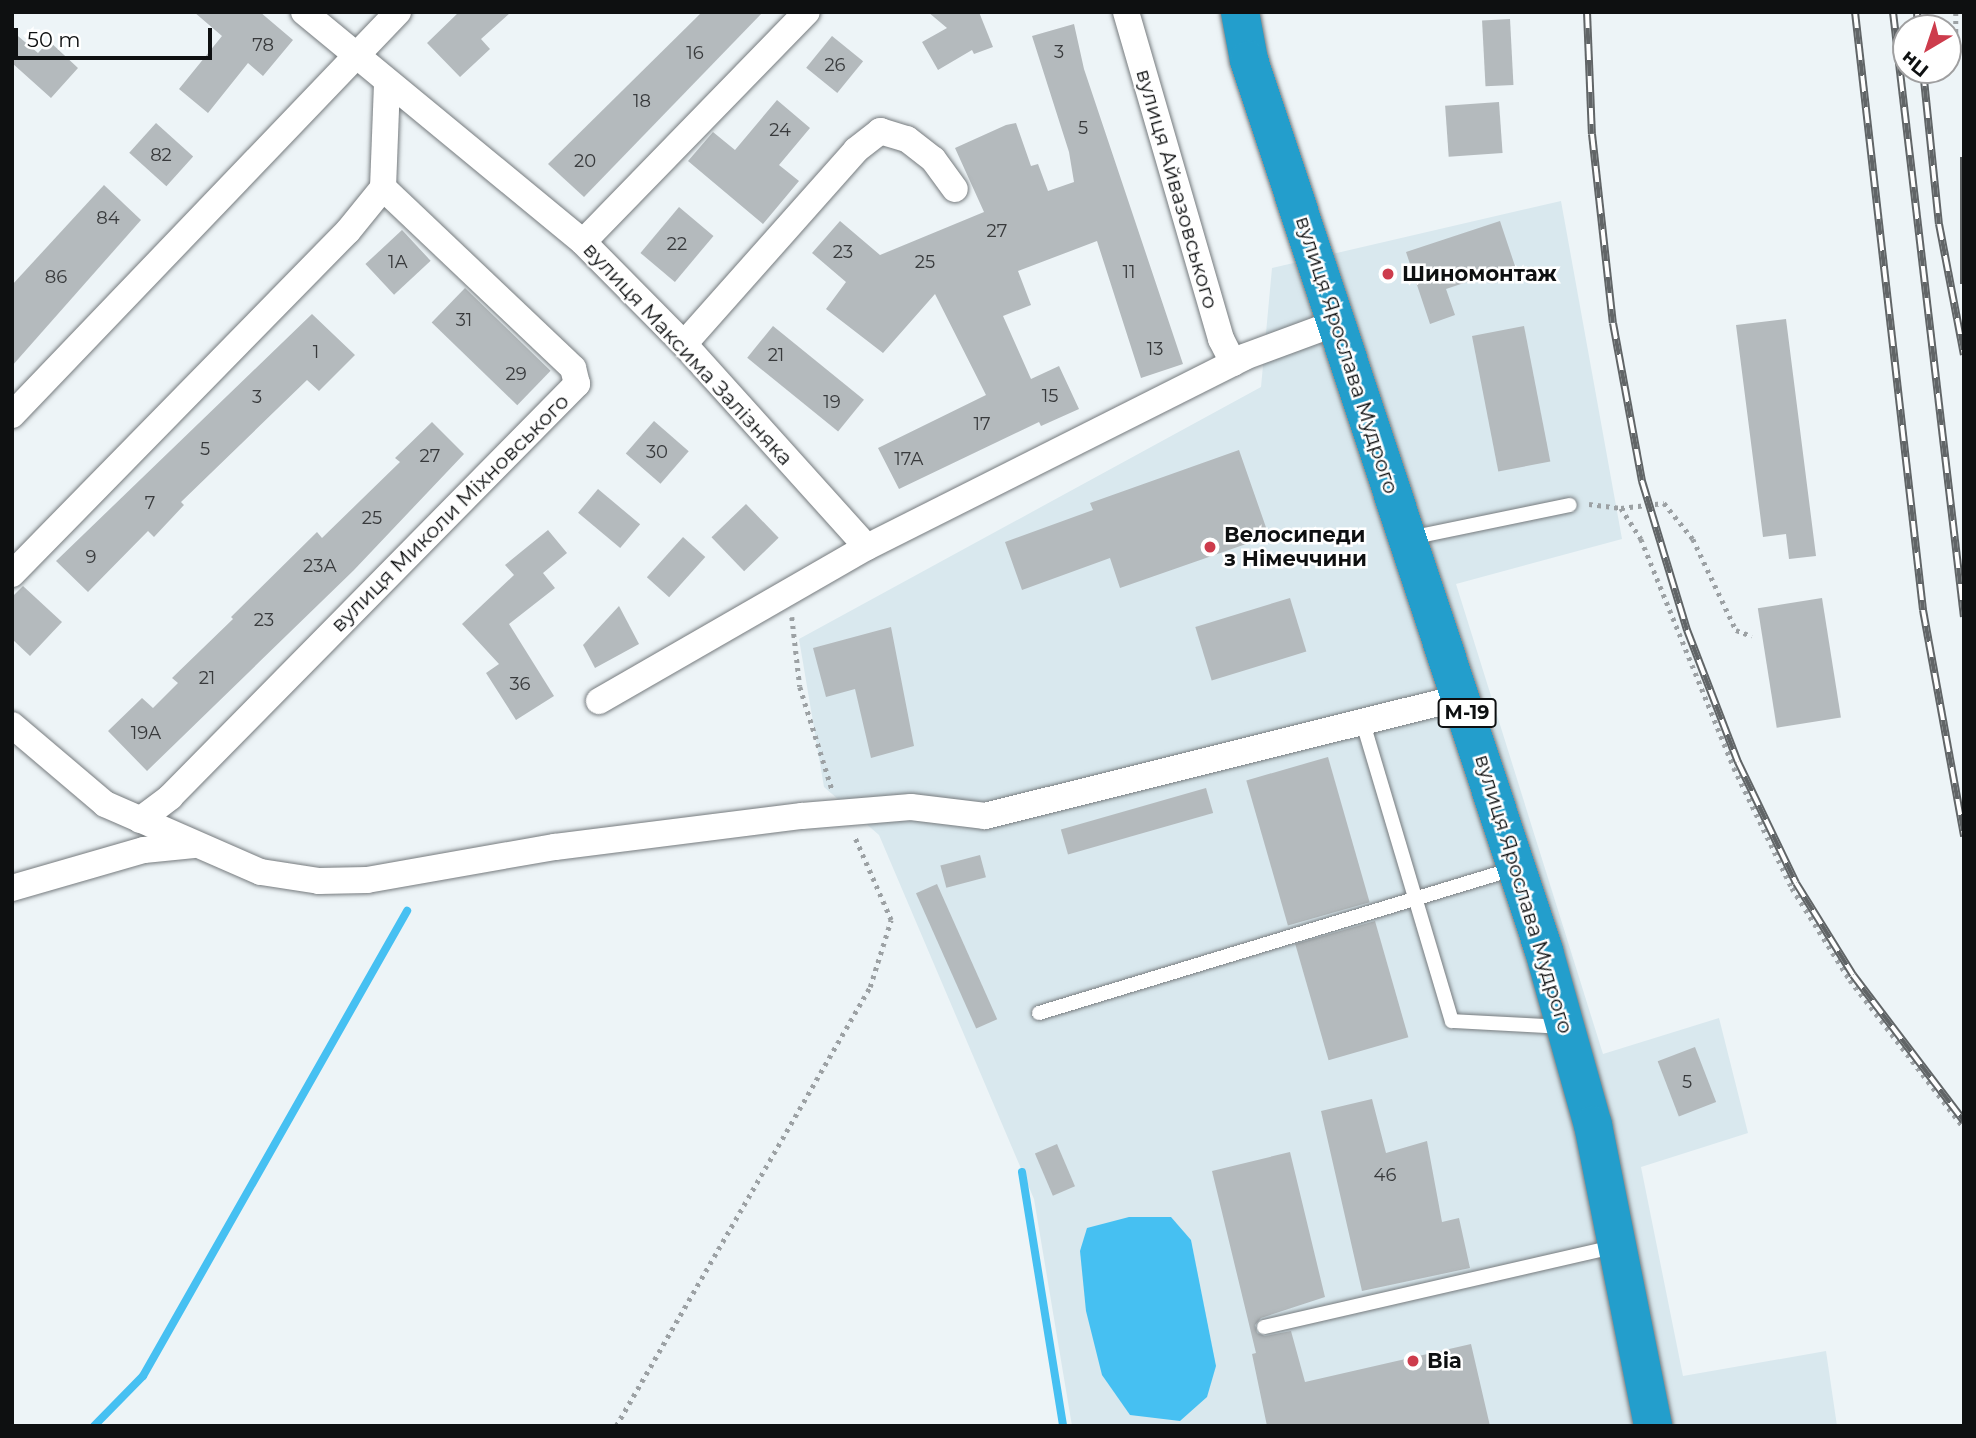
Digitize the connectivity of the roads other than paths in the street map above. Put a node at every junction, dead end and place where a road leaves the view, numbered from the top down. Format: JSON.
{"nodes":[{"id":1,"x":304,"y":12,"type":"edge"},
{"id":2,"x":398,"y":12,"type":"edge"},
{"id":3,"x":807,"y":12,"type":"edge"},
{"id":4,"x":1126,"y":12,"type":"edge"},
{"id":5,"x":1240,"y":12,"type":"edge"},
{"id":6,"x":354,"y":56,"type":"junction"},
{"id":7,"x":387,"y":84,"type":"junction"},
{"id":8,"x":383,"y":187,"type":"junction"},
{"id":9,"x":955,"y":189,"type":"dead end"},
{"id":10,"x":583,"y":242,"type":"junction"},
{"id":11,"x":1336,"y":323,"type":"junction"},
{"id":12,"x":684,"y":344,"type":"junction"},
{"id":13,"x":1233,"y":363,"type":"junction"},
{"id":14,"x":12,"y":415,"type":"edge"},
{"id":15,"x":1570,"y":505,"type":"road end"},
{"id":16,"x":1408,"y":538,"type":"junction"},
{"id":17,"x":867,"y":547,"type":"junction"},
{"id":18,"x":12,"y":574,"type":"edge"},
{"id":19,"x":1462,"y":697,"type":"junction"},
{"id":20,"x":599,"y":701,"type":"dead end"},
{"id":21,"x":1363,"y":723,"type":"junction"},
{"id":22,"x":12,"y":725,"type":"edge"},
{"id":23,"x":140,"y":820,"type":"junction"},
{"id":24,"x":197,"y":845,"type":"junction"},
{"id":25,"x":1517,"y":867,"type":"junction"},
{"id":26,"x":12,"y":888,"type":"edge"},
{"id":27,"x":1414,"y":896,"type":"junction"},
{"id":28,"x":1039,"y":1013,"type":"dead end"},
{"id":29,"x":1566,"y":1027,"type":"junction"},
{"id":30,"x":1620,"y":1246,"type":"junction"},
{"id":31,"x":1264,"y":1327,"type":"dead end"},
{"id":32,"x":1652,"y":1425,"type":"edge"}],
"edges":[{"from":1,"to":6,"type":"street","name":"вулиця Максима Залізняка"},
{"from":2,"to":6,"type":"street"},
{"from":3,"to":10,"type":"street"},
{"from":4,"to":13,"type":"street","name":"вулиця Айвазовського"},
{"from":5,"to":11,"type":"highway","name":"вулиця Ярослава Мудрого","number":"М-19"},
{"from":6,"to":7,"type":"street","name":"вулиця Максима Залізняка"},
{"from":6,"to":14,"type":"street"},
{"from":7,"to":8,"type":"street"},
{"from":7,"to":10,"type":"street","name":"вулиця Максима Залізняка"},
{"from":8,"to":18,"type":"street"},
{"from":8,"to":23,"type":"street","name":"вулиця Миколи Міхновського"},
{"from":9,"to":12,"type":"street"},
{"from":10,"to":12,"type":"street","name":"вулиця Максима Залізняка"},
{"from":11,"to":13,"type":"street"},
{"from":11,"to":16,"type":"highway","name":"вулиця Ярослава Мудрого","number":"М-19"},
{"from":12,"to":17,"type":"street","name":"вулиця Максима Залізняка"},
{"from":13,"to":17,"type":"street"},
{"from":15,"to":16,"type":"lane"},
{"from":16,"to":19,"type":"highway","name":"вулиця Ярослава Мудрого","number":"М-19"},
{"from":17,"to":20,"type":"street"},
{"from":19,"to":21,"type":"street"},
{"from":19,"to":25,"type":"highway","name":"вулиця Ярослава Мудрого","number":"М-19"},
{"from":21,"to":24,"type":"street"},
{"from":21,"to":27,"type":"lane"},
{"from":22,"to":23,"type":"street"},
{"from":23,"to":24,"type":"street"},
{"from":24,"to":26,"type":"street"},
{"from":25,"to":27,"type":"lane"},
{"from":25,"to":29,"type":"highway","name":"вулиця Ярослава Мудрого","number":"М-19"},
{"from":27,"to":28,"type":"lane"},
{"from":27,"to":29,"type":"lane"},
{"from":29,"to":30,"type":"highway","name":"вулиця Ярослава Мудрого","number":"М-19"},
{"from":30,"to":31,"type":"lane"},
{"from":30,"to":32,"type":"highway","name":"вулиця Ярослава Мудрого","number":"М-19"}]}
